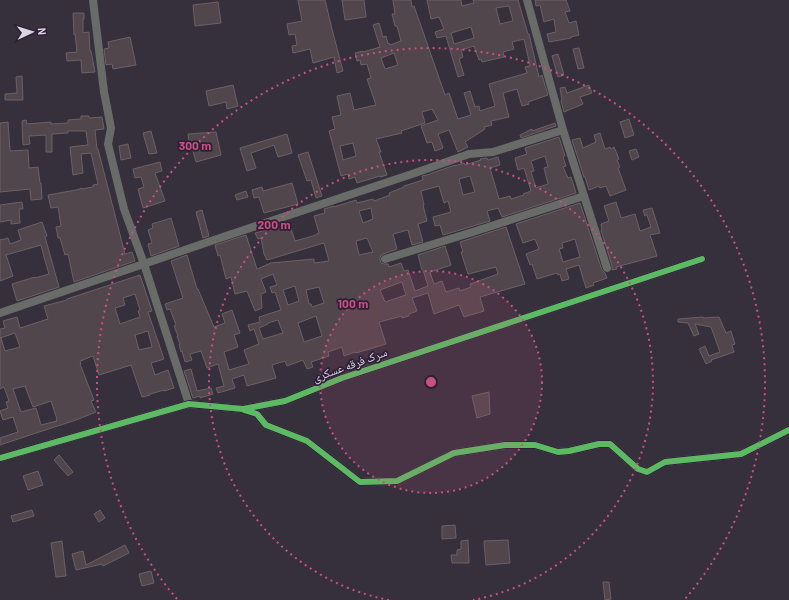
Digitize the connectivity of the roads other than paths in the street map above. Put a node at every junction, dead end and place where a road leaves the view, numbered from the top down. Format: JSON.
{"nodes":[{"id":1,"x":93,"y":0,"type":"edge"},
{"id":2,"x":527,"y":0,"type":"edge"},
{"id":3,"x":563,"y":130,"type":"junction"},
{"id":4,"x":584,"y":196,"type":"junction"},
{"id":5,"x":385,"y":259,"type":"dead end"},
{"id":6,"x":702,"y":259,"type":"dead end"},
{"id":7,"x":144,"y":264,"type":"junction"},
{"id":8,"x":607,"y":268,"type":"dead end"},
{"id":9,"x":0,"y":313,"type":"edge"},
{"id":10,"x":189,"y":404,"type":"junction"},
{"id":11,"x":243,"y":409,"type":"junction"},
{"id":12,"x":789,"y":430,"type":"edge"},
{"id":13,"x":0,"y":458,"type":"edge"}],
"edges":[{"from":1,"to":7,"type":"street"},
{"from":2,"to":3,"type":"street"},
{"from":3,"to":4,"type":"street"},
{"from":3,"to":7,"type":"street"},
{"from":4,"to":5,"type":"street"},
{"from":4,"to":8,"type":"street"},
{"from":6,"to":11,"type":"street","name":"سرک فرقه عسکری"},
{"from":7,"to":9,"type":"street"},
{"from":7,"to":10,"type":"street"},
{"from":10,"to":11,"type":"street","name":"سرک فرقه عسکری"},
{"from":10,"to":13,"type":"street","name":"سرک فرقه عسکری"},
{"from":11,"to":12,"type":"street"}]}
